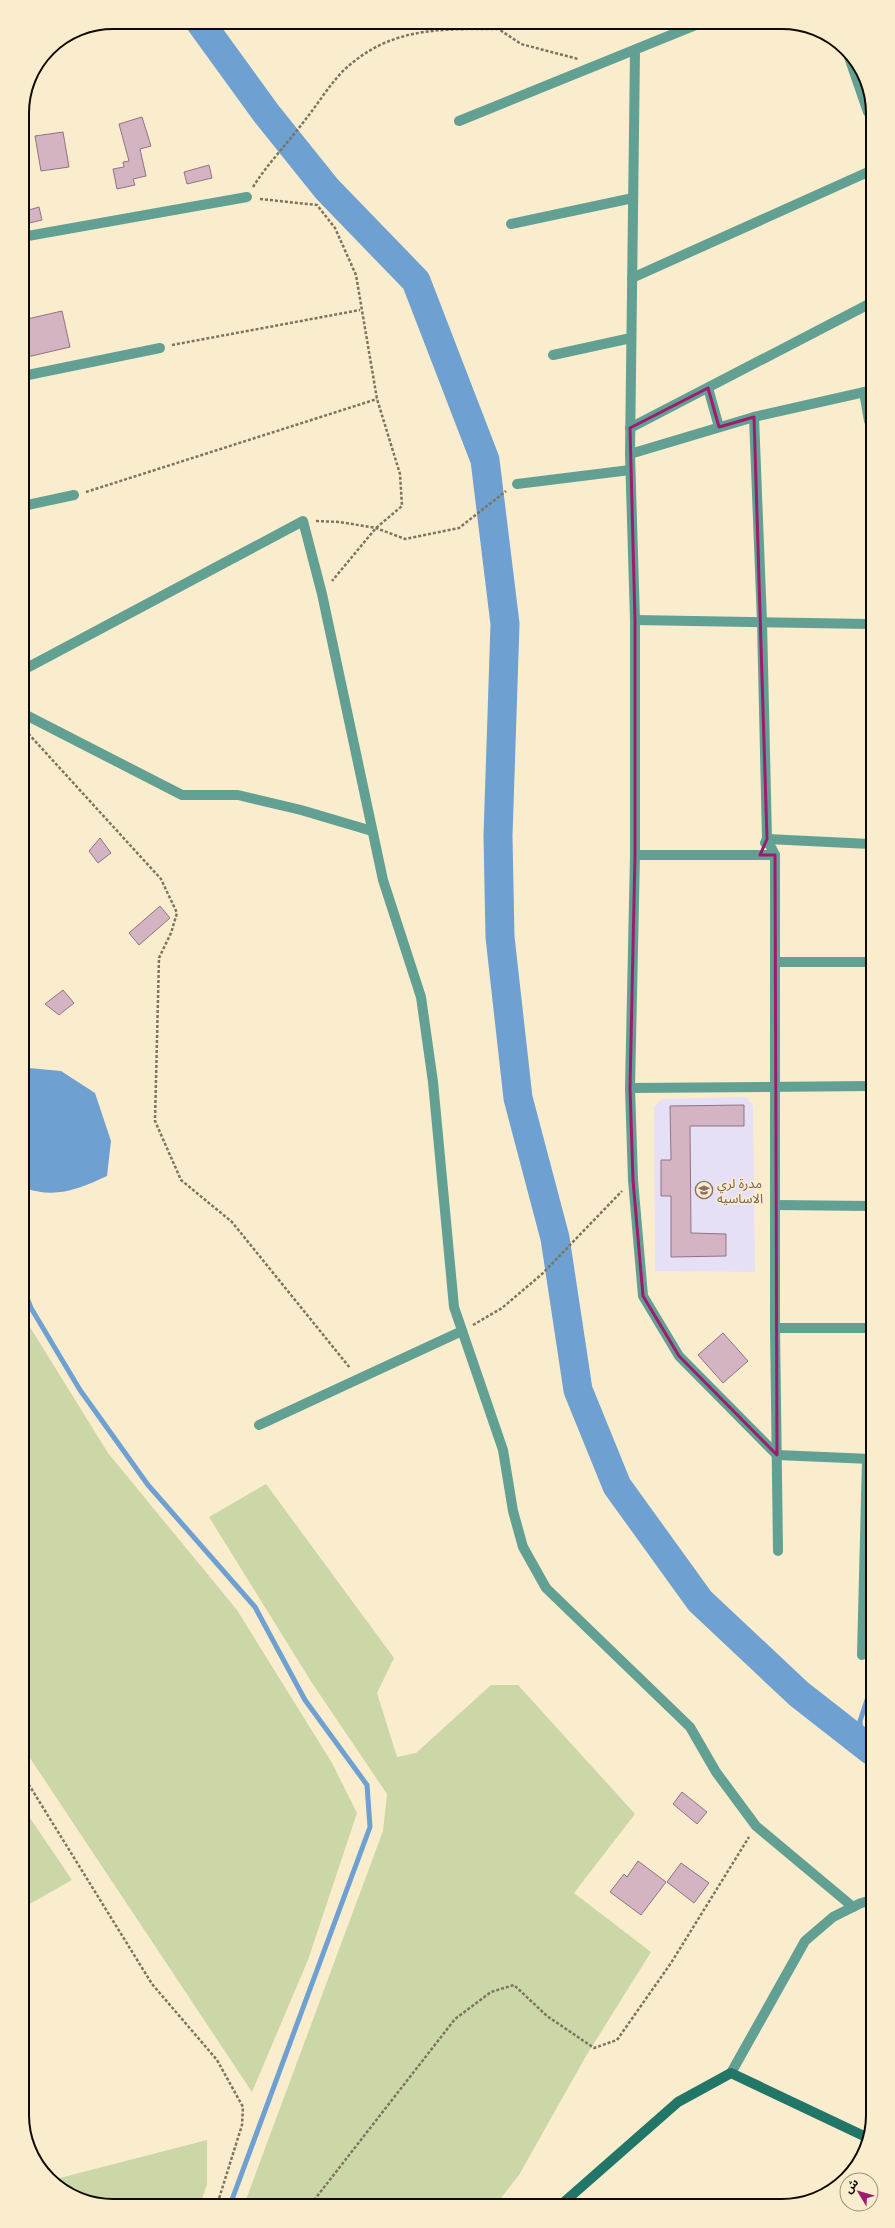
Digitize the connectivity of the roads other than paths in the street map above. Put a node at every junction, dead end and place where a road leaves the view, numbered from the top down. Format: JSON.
{"nodes":[{"id":1,"x":686,"y":29,"type":"edge"},
{"id":2,"x":635,"y":50,"type":"junction"},
{"id":3,"x":852,"y":67,"type":"edge"},
{"id":4,"x":866,"y":105,"type":"edge"},
{"id":5,"x":459,"y":121,"type":"dead end"},
{"id":6,"x":866,"y":173,"type":"edge"},
{"id":7,"x":247,"y":197,"type":"road end"},
{"id":8,"x":633,"y":198,"type":"junction"},
{"id":9,"x":511,"y":224,"type":"dead end"},
{"id":10,"x":29,"y":237,"type":"edge"},
{"id":11,"x":632,"y":278,"type":"junction"},
{"id":12,"x":866,"y":306,"type":"edge"},
{"id":13,"x":631,"y":338,"type":"junction"},
{"id":14,"x":160,"y":348,"type":"road end"},
{"id":15,"x":553,"y":355,"type":"dead end"},
{"id":16,"x":29,"y":375,"type":"edge"},
{"id":17,"x":708,"y":388,"type":"junction"},
{"id":18,"x":866,"y":392,"type":"edge"},
{"id":19,"x":754,"y":417,"type":"junction"},
{"id":20,"x":719,"y":427,"type":"junction"},
{"id":21,"x":630,"y":428,"type":"junction"},
{"id":22,"x":630,"y":454,"type":"junction"},
{"id":23,"x":630,"y":470,"type":"junction"},
{"id":24,"x":517,"y":484,"type":"road end"},
{"id":25,"x":74,"y":495,"type":"road end"},
{"id":26,"x":29,"y":505,"type":"edge"},
{"id":27,"x":635,"y":620,"type":"junction"},
{"id":28,"x":762,"y":622,"type":"junction"},
{"id":29,"x":866,"y":624,"type":"edge"},
{"id":30,"x":29,"y":667,"type":"edge"},
{"id":31,"x":29,"y":717,"type":"edge"},
{"id":32,"x":372,"y":831,"type":"junction"},
{"id":33,"x":767,"y":839,"type":"junction"},
{"id":34,"x":866,"y":844,"type":"edge"},
{"id":35,"x":635,"y":855,"type":"junction"},
{"id":36,"x":760,"y":855,"type":"junction"},
{"id":37,"x":775,"y":855,"type":"junction"},
{"id":38,"x":776,"y":962,"type":"junction"},
{"id":39,"x":866,"y":962,"type":"edge"},
{"id":40,"x":866,"y":1086,"type":"edge"},
{"id":41,"x":776,"y":1087,"type":"junction"},
{"id":42,"x":630,"y":1088,"type":"junction"},
{"id":43,"x":776,"y":1205,"type":"junction"},
{"id":44,"x":866,"y":1206,"type":"edge"},
{"id":45,"x":775,"y":1328,"type":"junction"},
{"id":46,"x":866,"y":1328,"type":"edge"},
{"id":47,"x":462,"y":1331,"type":"junction"},
{"id":48,"x":259,"y":1424,"type":"dead end"},
{"id":49,"x":777,"y":1455,"type":"junction"},
{"id":50,"x":866,"y":1459,"type":"edge"},
{"id":51,"x":866,"y":1543,"type":"edge"},
{"id":52,"x":778,"y":1551,"type":"dead end"},
{"id":53,"x":862,"y":1655,"type":"dead end"},
{"id":54,"x":866,"y":1902,"type":"edge"},
{"id":55,"x":853,"y":1907,"type":"junction"},
{"id":56,"x":732,"y":2073,"type":"junction"},
{"id":57,"x":863,"y":2136,"type":"edge"},
{"id":58,"x":568,"y":2199,"type":"edge"}],
"edges":[{"from":1,"to":2,"type":"street"},
{"from":2,"to":5,"type":"street"},
{"from":2,"to":8,"type":"street"},
{"from":3,"to":4,"type":"street"},
{"from":6,"to":11,"type":"street"},
{"from":7,"to":10,"type":"street"},
{"from":8,"to":9,"type":"street"},
{"from":8,"to":11,"type":"street"},
{"from":11,"to":13,"type":"street"},
{"from":12,"to":17,"type":"street"},
{"from":13,"to":15,"type":"street"},
{"from":13,"to":21,"type":"street"},
{"from":14,"to":16,"type":"street"},
{"from":17,"to":20,"type":"street"},
{"from":17,"to":21,"type":"street"},
{"from":18,"to":19,"type":"street"},
{"from":19,"to":20,"type":"street"},
{"from":19,"to":28,"type":"street"},
{"from":20,"to":22,"type":"street"},
{"from":21,"to":22,"type":"street"},
{"from":22,"to":23,"type":"street"},
{"from":23,"to":24,"type":"street"},
{"from":23,"to":27,"type":"street"},
{"from":25,"to":26,"type":"street"},
{"from":27,"to":28,"type":"street"},
{"from":27,"to":35,"type":"street"},
{"from":28,"to":29,"type":"street"},
{"from":28,"to":33,"type":"street"},
{"from":30,"to":32,"type":"street"},
{"from":31,"to":32,"type":"street"},
{"from":32,"to":47,"type":"street"},
{"from":33,"to":34,"type":"street"},
{"from":33,"to":36,"type":"street"},
{"from":33,"to":37,"type":"street"},
{"from":35,"to":36,"type":"street"},
{"from":35,"to":42,"type":"street"},
{"from":36,"to":37,"type":"street"},
{"from":37,"to":38,"type":"street"},
{"from":38,"to":39,"type":"street"},
{"from":38,"to":41,"type":"street"},
{"from":40,"to":41,"type":"street"},
{"from":41,"to":42,"type":"street"},
{"from":41,"to":43,"type":"street"},
{"from":42,"to":49,"type":"street"},
{"from":43,"to":44,"type":"street"},
{"from":43,"to":45,"type":"street"},
{"from":45,"to":46,"type":"street"},
{"from":45,"to":49,"type":"street"},
{"from":47,"to":48,"type":"street"},
{"from":47,"to":55,"type":"street"},
{"from":49,"to":50,"type":"street"},
{"from":49,"to":52,"type":"street"},
{"from":51,"to":53,"type":"street"},
{"from":54,"to":55,"type":"street"},
{"from":55,"to":56,"type":"street"},
{"from":56,"to":57,"type":"street"},
{"from":56,"to":58,"type":"street"}]}
